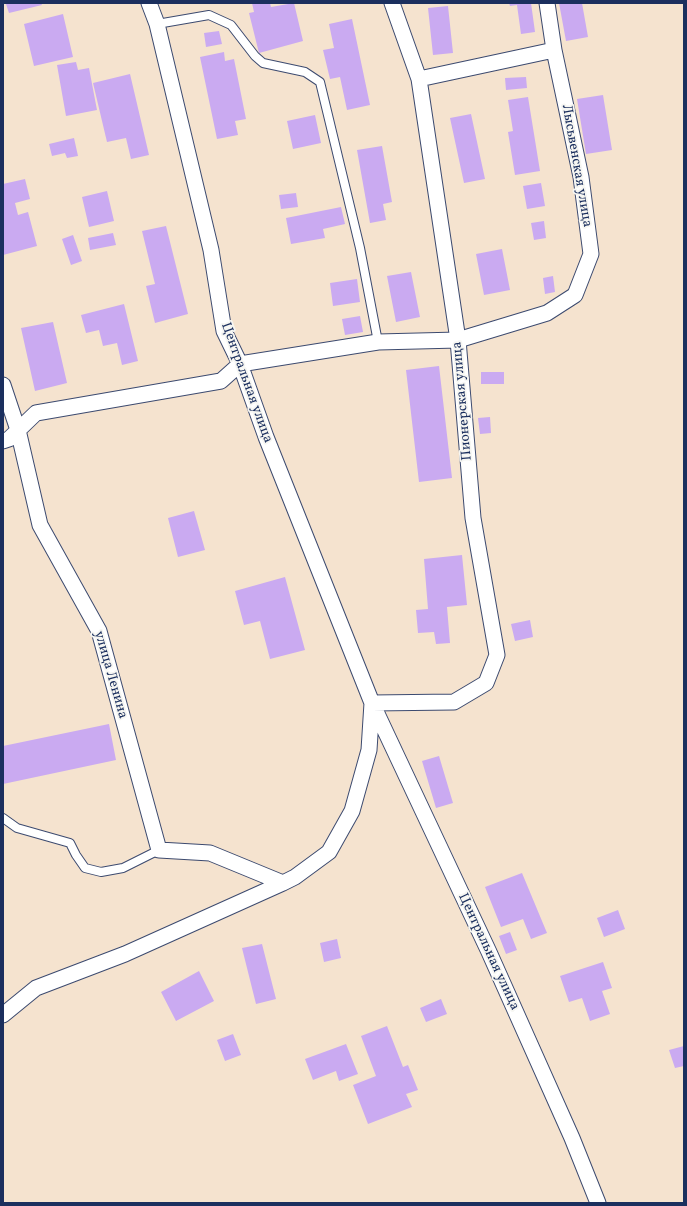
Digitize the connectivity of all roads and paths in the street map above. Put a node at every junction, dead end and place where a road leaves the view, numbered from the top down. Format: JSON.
{"nodes":[{"id":1,"x":149,"y":3,"type":"edge"},
{"id":2,"x":392,"y":3,"type":"edge"},
{"id":3,"x":547,"y":3,"type":"edge"},
{"id":4,"x":157,"y":24,"type":"junction"},
{"id":5,"x":554,"y":50,"type":"junction"},
{"id":6,"x":419,"y":79,"type":"junction"},
{"id":7,"x":458,"y":340,"type":"junction"},
{"id":8,"x":378,"y":342,"type":"junction"},
{"id":9,"x":240,"y":364,"type":"junction"},
{"id":10,"x":3,"y":385,"type":"edge"},
{"id":11,"x":18,"y":430,"type":"junction"},
{"id":12,"x":3,"y":441,"type":"edge"},
{"id":13,"x":372,"y":703,"type":"junction"},
{"id":14,"x":3,"y":818,"type":"edge"},
{"id":15,"x":159,"y":850,"type":"junction"},
{"id":16,"x":283,"y":883,"type":"junction"},
{"id":17,"x":3,"y":1015,"type":"edge"},
{"id":18,"x":598,"y":1203,"type":"edge"}],
"edges":[{"from":1,"to":4,"type":"street","name":"Центральная улица"},
{"from":2,"to":6,"type":"street","name":"Пионерская улица"},
{"from":3,"to":5,"type":"street","name":"Лысьвенская улица"},
{"from":4,"to":8,"type":"lane"},
{"from":4,"to":9,"type":"street","name":"Центральная улица"},
{"from":5,"to":6,"type":"street"},
{"from":5,"to":7,"type":"street","name":"Лысьвенская улица"},
{"from":6,"to":7,"type":"street","name":"Пионерская улица"},
{"from":7,"to":8,"type":"street","name":"Лысьвенская улица"},
{"from":7,"to":13,"type":"street","name":"Пионерская улица"},
{"from":8,"to":9,"type":"street","name":"Лысьвенская улица"},
{"from":9,"to":11,"type":"street"},
{"from":9,"to":13,"type":"street","name":"Центральная улица"},
{"from":10,"to":11,"type":"street","name":"улица Ленина"},
{"from":11,"to":12,"type":"street"},
{"from":11,"to":15,"type":"street","name":"улица Ленина"},
{"from":13,"to":16,"type":"street","name":"Центральная улица"},
{"from":13,"to":18,"type":"street","name":"Центральная улица"},
{"from":14,"to":15,"type":"lane"},
{"from":15,"to":16,"type":"street"},
{"from":16,"to":17,"type":"street","name":"Центральная улица"}]}
